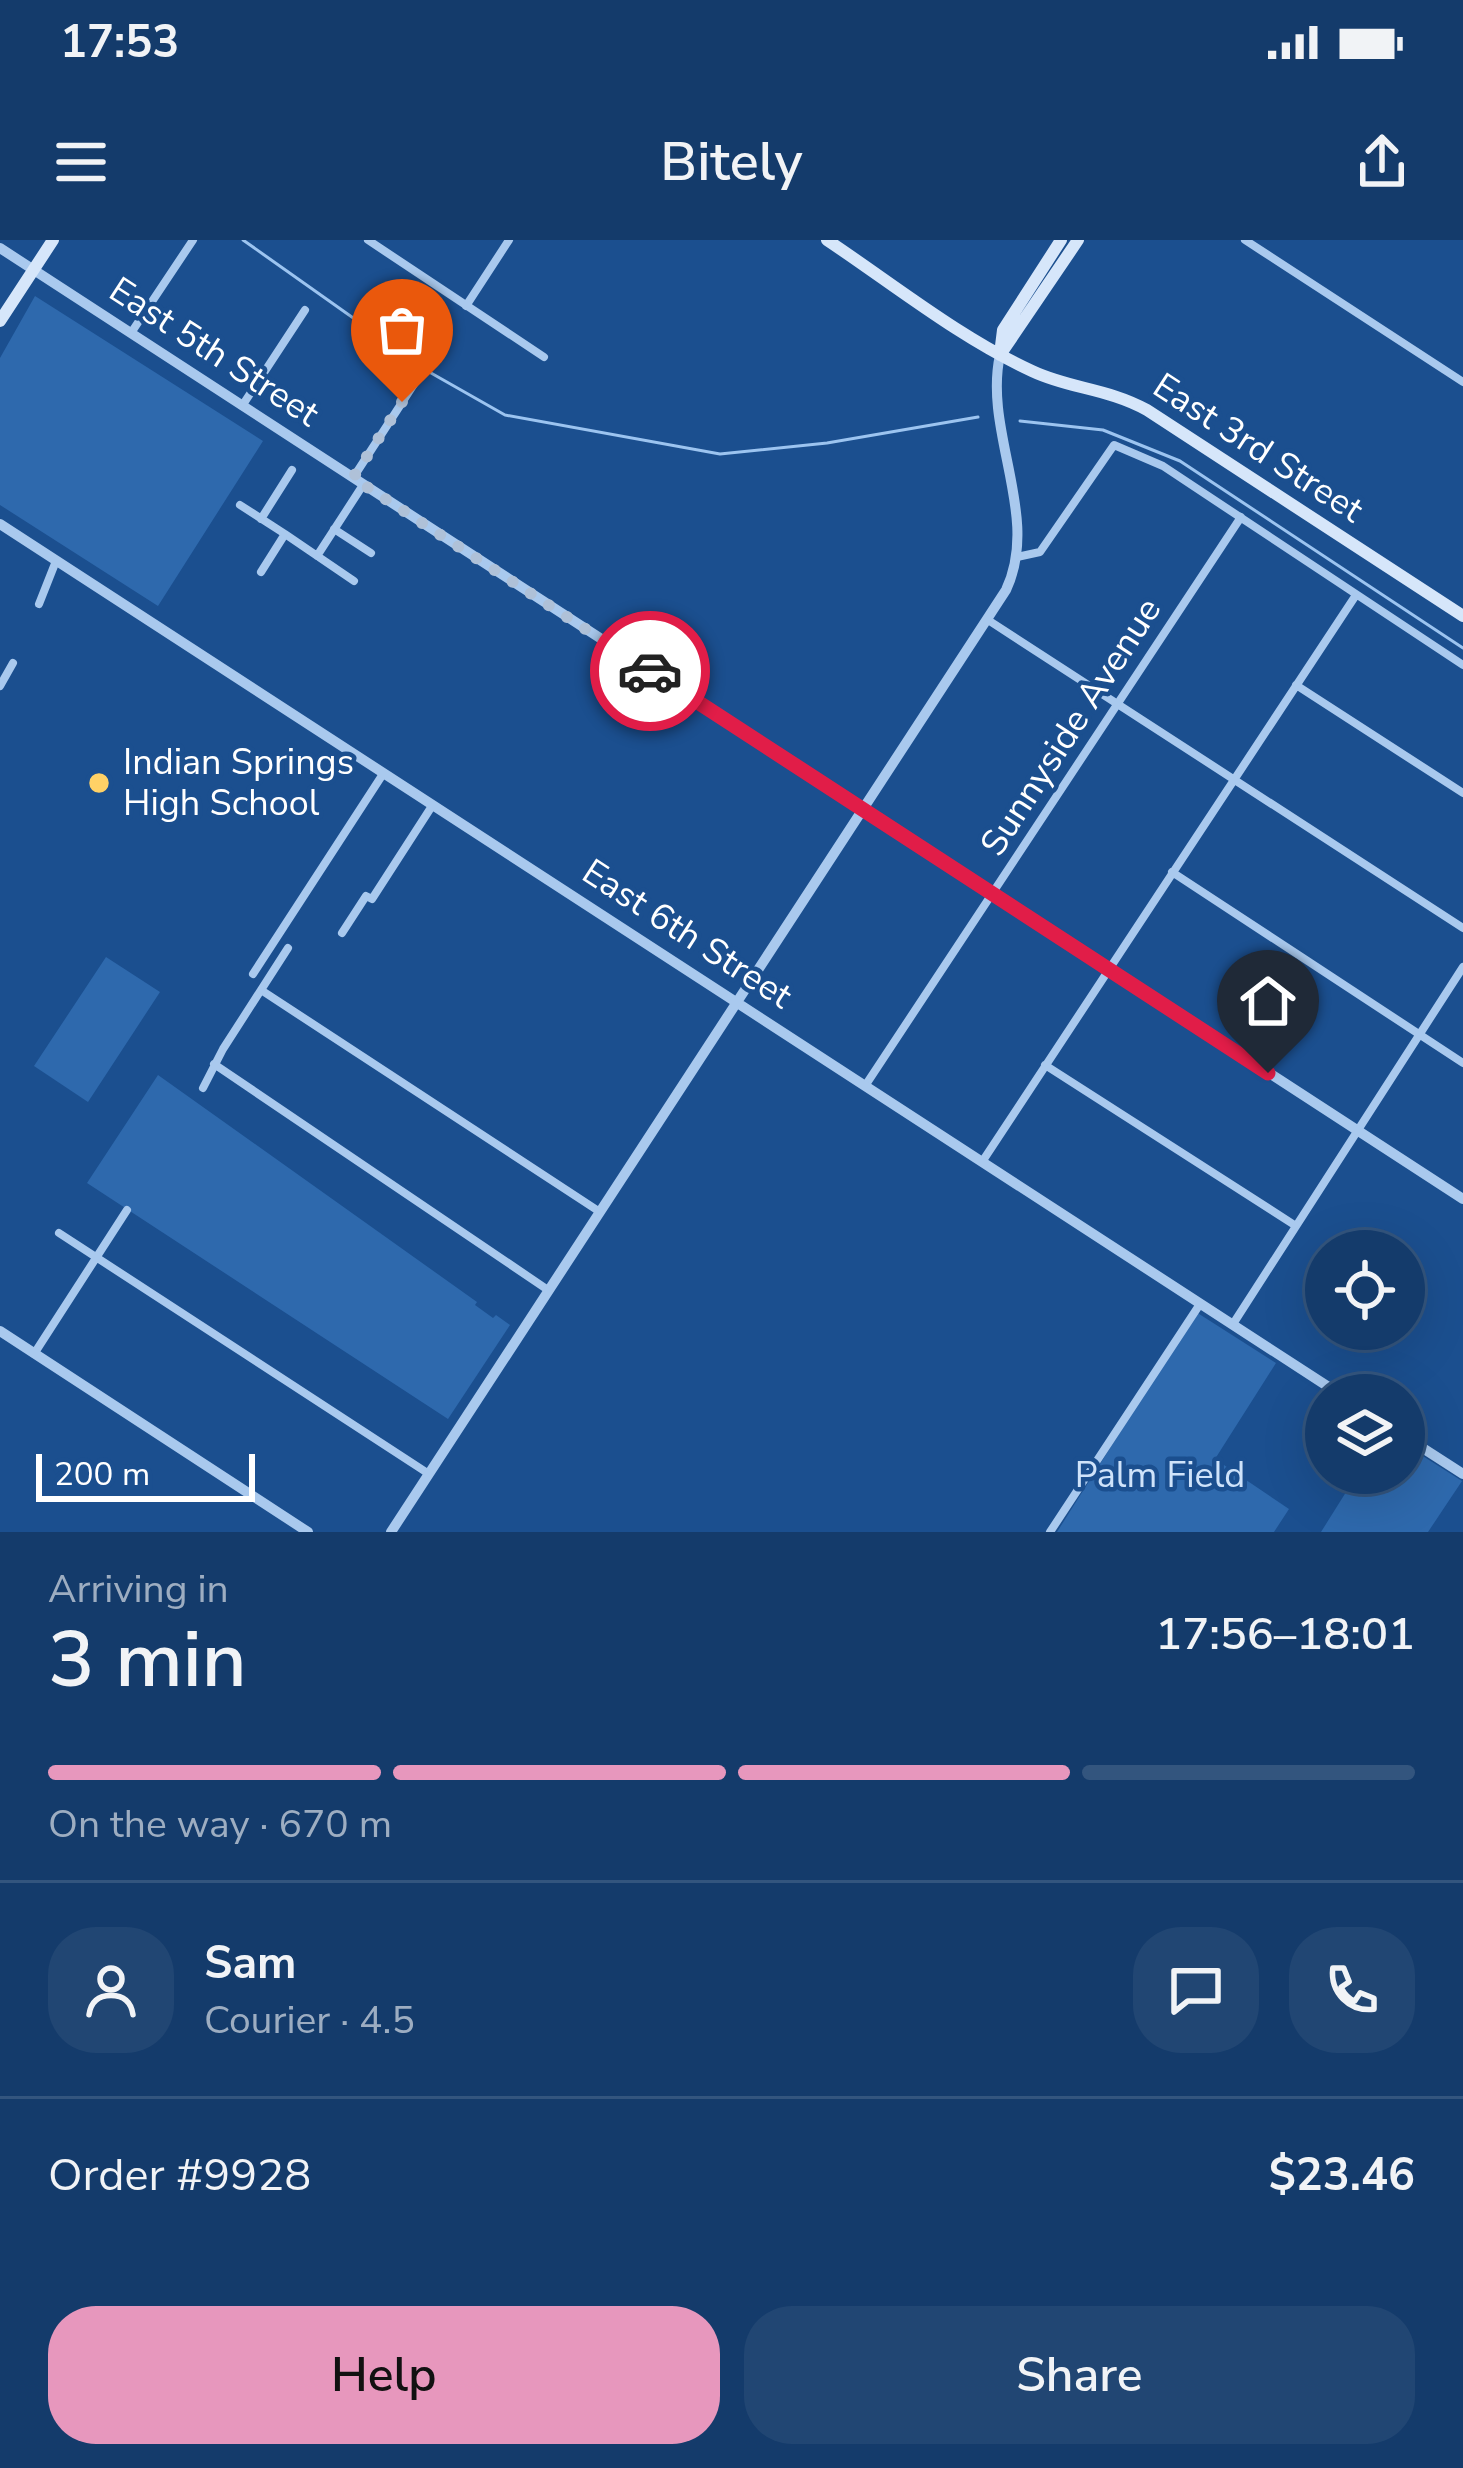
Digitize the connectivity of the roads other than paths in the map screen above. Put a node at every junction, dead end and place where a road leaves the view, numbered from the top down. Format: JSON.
{"nodes":[{"id":1,"x":53,"y":240,"type":"edge"},
{"id":2,"x":194,"y":240,"type":"edge"},
{"id":3,"x":368,"y":240,"type":"edge"},
{"id":4,"x":509,"y":240,"type":"edge"},
{"id":5,"x":827,"y":240,"type":"edge"},
{"id":6,"x":1061,"y":240,"type":"edge"},
{"id":7,"x":1078,"y":240,"type":"edge"},
{"id":8,"x":1245,"y":240,"type":"edge"},
{"id":9,"x":0,"y":248,"type":"edge"},
{"id":10,"x":33,"y":270,"type":"junction"},
{"id":11,"x":466,"y":305,"type":"junction"},
{"id":12,"x":305,"y":310,"type":"dead end"},
{"id":13,"x":0,"y":321,"type":"edge"},
{"id":14,"x":131,"y":333,"type":"junction"},
{"id":15,"x":1000,"y":355,"type":"junction"},
{"id":16,"x":544,"y":357,"type":"dead end"},
{"id":17,"x":416,"y":381,"type":"dead end"},
{"id":18,"x":1463,"y":382,"type":"edge"},
{"id":19,"x":242,"y":406,"type":"junction"},
{"id":20,"x":292,"y":470,"type":"dead end"},
{"id":21,"x":358,"y":481,"type":"junction"},
{"id":22,"x":240,"y":506,"type":"dead end"},
{"id":23,"x":1241,"y":517,"type":"junction"},
{"id":24,"x":261,"y":519,"type":"junction"},
{"id":25,"x":0,"y":524,"type":"edge"},
{"id":26,"x":334,"y":529,"type":"junction"},
{"id":27,"x":285,"y":534,"type":"junction"},
{"id":28,"x":371,"y":553,"type":"dead end"},
{"id":29,"x":317,"y":556,"type":"junction"},
{"id":30,"x":1017,"y":557,"type":"junction"},
{"id":31,"x":56,"y":561,"type":"junction"},
{"id":32,"x":261,"y":572,"type":"dead end"},
{"id":33,"x":354,"y":581,"type":"dead end"},
{"id":34,"x":1356,"y":595,"type":"junction"},
{"id":35,"x":39,"y":604,"type":"dead end"},
{"id":36,"x":1463,"y":616,"type":"edge"},
{"id":37,"x":988,"y":620,"type":"junction"},
{"id":38,"x":13,"y":663,"type":"dead end"},
{"id":39,"x":1463,"y":665,"type":"edge"},
{"id":40,"x":1296,"y":685,"type":"junction"},
{"id":41,"x":0,"y":686,"type":"edge"},
{"id":42,"x":1118,"y":704,"type":"junction"},
{"id":43,"x":384,"y":772,"type":"junction"},
{"id":44,"x":1234,"y":779,"type":"junction"},
{"id":45,"x":1463,"y":793,"type":"edge"},
{"id":46,"x":433,"y":804,"type":"junction"},
{"id":47,"x":864,"y":811,"type":"junction"},
{"id":48,"x":1172,"y":872,"type":"junction"},
{"id":49,"x":993,"y":894,"type":"junction"},
{"id":50,"x":1463,"y":928,"type":"edge"},
{"id":51,"x":342,"y":933,"type":"dead end"},
{"id":52,"x":289,"y":948,"type":"dead end"},
{"id":53,"x":1463,"y":967,"type":"edge"},
{"id":54,"x":1107,"y":969,"type":"junction"},
{"id":55,"x":253,"y":974,"type":"dead end"},
{"id":56,"x":261,"y":990,"type":"junction"},
{"id":57,"x":738,"y":1002,"type":"junction"},
{"id":58,"x":1419,"y":1034,"type":"junction"},
{"id":59,"x":1463,"y":1063,"type":"edge"},
{"id":60,"x":214,"y":1064,"type":"junction"},
{"id":61,"x":1046,"y":1065,"type":"junction"},
{"id":62,"x":865,"y":1086,"type":"junction"},
{"id":63,"x":203,"y":1088,"type":"dead end"},
{"id":64,"x":1357,"y":1130,"type":"junction"},
{"id":65,"x":982,"y":1162,"type":"junction"},
{"id":66,"x":1463,"y":1199,"type":"edge"},
{"id":67,"x":127,"y":1210,"type":"dead end"},
{"id":68,"x":601,"y":1213,"type":"junction"},
{"id":69,"x":1296,"y":1226,"type":"junction"},
{"id":70,"x":59,"y":1233,"type":"dead end"},
{"id":71,"x":96,"y":1257,"type":"junction"},
{"id":72,"x":549,"y":1291,"type":"junction"},
{"id":73,"x":1201,"y":1304,"type":"junction"},
{"id":74,"x":1232,"y":1324,"type":"junction"},
{"id":75,"x":0,"y":1331,"type":"edge"},
{"id":76,"x":34,"y":1354,"type":"junction"},
{"id":77,"x":1309,"y":1374,"type":"edge"},
{"id":78,"x":1425,"y":1450,"type":"edge"},
{"id":79,"x":429,"y":1474,"type":"junction"},
{"id":80,"x":1463,"y":1474,"type":"edge"},
{"id":81,"x":308,"y":1532,"type":"edge"},
{"id":82,"x":391,"y":1532,"type":"edge"},
{"id":83,"x":1050,"y":1532,"type":"edge"}],
"edges":[{"from":1,"to":10,"type":"main road"},
{"from":2,"to":14,"type":"street"},
{"from":3,"to":11,"type":"street"},
{"from":4,"to":11,"type":"street"},
{"from":5,"to":15,"type":"main road","name":"East 3rd Street"},
{"from":6,"to":15,"type":"main road"},
{"from":7,"to":15,"type":"main road"},
{"from":8,"to":18,"type":"street"},
{"from":9,"to":10,"type":"street","name":"East 5th Street"},
{"from":10,"to":13,"type":"main road"},
{"from":10,"to":14,"type":"street","name":"East 5th Street"},
{"from":11,"to":16,"type":"street"},
{"from":12,"to":19,"type":"street"},
{"from":14,"to":19,"type":"street","name":"East 5th Street"},
{"from":15,"to":30,"type":"street"},
{"from":15,"to":36,"type":"main road","name":"East 3rd Street"},
{"from":17,"to":21,"type":"street"},
{"from":19,"to":21,"type":"street","name":"East 5th Street"},
{"from":20,"to":24,"type":"street"},
{"from":21,"to":26,"type":"street"},
{"from":21,"to":47,"type":"street","name":"East 5th Street"},
{"from":22,"to":24,"type":"street"},
{"from":23,"to":30,"type":"street"},
{"from":23,"to":34,"type":"street"},
{"from":23,"to":42,"type":"street","name":"Sunnyside Avenue"},
{"from":24,"to":27,"type":"street"},
{"from":25,"to":31,"type":"street","name":"East 6th Street"},
{"from":26,"to":28,"type":"street"},
{"from":26,"to":29,"type":"street"},
{"from":27,"to":29,"type":"street"},
{"from":27,"to":32,"type":"street"},
{"from":29,"to":33,"type":"street"},
{"from":30,"to":37,"type":"street"},
{"from":31,"to":35,"type":"street"},
{"from":31,"to":43,"type":"street","name":"East 6th Street"},
{"from":34,"to":39,"type":"street"},
{"from":34,"to":40,"type":"street"},
{"from":37,"to":42,"type":"street"},
{"from":37,"to":47,"type":"street"},
{"from":38,"to":41,"type":"street"},
{"from":40,"to":44,"type":"street"},
{"from":40,"to":45,"type":"street"},
{"from":42,"to":44,"type":"street"},
{"from":42,"to":49,"type":"street","name":"Sunnyside Avenue"},
{"from":43,"to":46,"type":"street","name":"East 6th Street"},
{"from":43,"to":55,"type":"street"},
{"from":44,"to":48,"type":"street"},
{"from":44,"to":50,"type":"street"},
{"from":46,"to":51,"type":"street"},
{"from":46,"to":57,"type":"street","name":"East 6th Street"},
{"from":47,"to":49,"type":"street","name":"East 5th Street"},
{"from":47,"to":57,"type":"street"},
{"from":48,"to":54,"type":"street"},
{"from":48,"to":58,"type":"street"},
{"from":49,"to":54,"type":"street","name":"East 5th Street"},
{"from":49,"to":62,"type":"street","name":"Sunnyside Avenue"},
{"from":52,"to":56,"type":"street"},
{"from":53,"to":58,"type":"street"},
{"from":54,"to":61,"type":"street"},
{"from":54,"to":64,"type":"street","name":"East 5th Street"},
{"from":56,"to":60,"type":"street"},
{"from":56,"to":68,"type":"street"},
{"from":57,"to":62,"type":"street","name":"East 6th Street"},
{"from":57,"to":68,"type":"street"},
{"from":58,"to":59,"type":"street"},
{"from":58,"to":64,"type":"street"},
{"from":60,"to":63,"type":"street"},
{"from":60,"to":72,"type":"street"},
{"from":61,"to":65,"type":"street"},
{"from":61,"to":69,"type":"street"},
{"from":62,"to":65,"type":"street","name":"East 6th Street"},
{"from":64,"to":66,"type":"street","name":"East 5th Street"},
{"from":64,"to":69,"type":"street"},
{"from":65,"to":73,"type":"street","name":"East 6th Street"},
{"from":67,"to":71,"type":"street"},
{"from":68,"to":72,"type":"street"},
{"from":69,"to":74,"type":"street"},
{"from":70,"to":71,"type":"street"},
{"from":71,"to":76,"type":"street"},
{"from":71,"to":79,"type":"street"},
{"from":72,"to":79,"type":"street"},
{"from":73,"to":74,"type":"street","name":"East 6th Street"},
{"from":73,"to":83,"type":"street"},
{"from":74,"to":77,"type":"street","name":"East 6th Street"},
{"from":75,"to":76,"type":"street"},
{"from":76,"to":81,"type":"street"},
{"from":78,"to":80,"type":"street"},
{"from":79,"to":82,"type":"street"}]}
